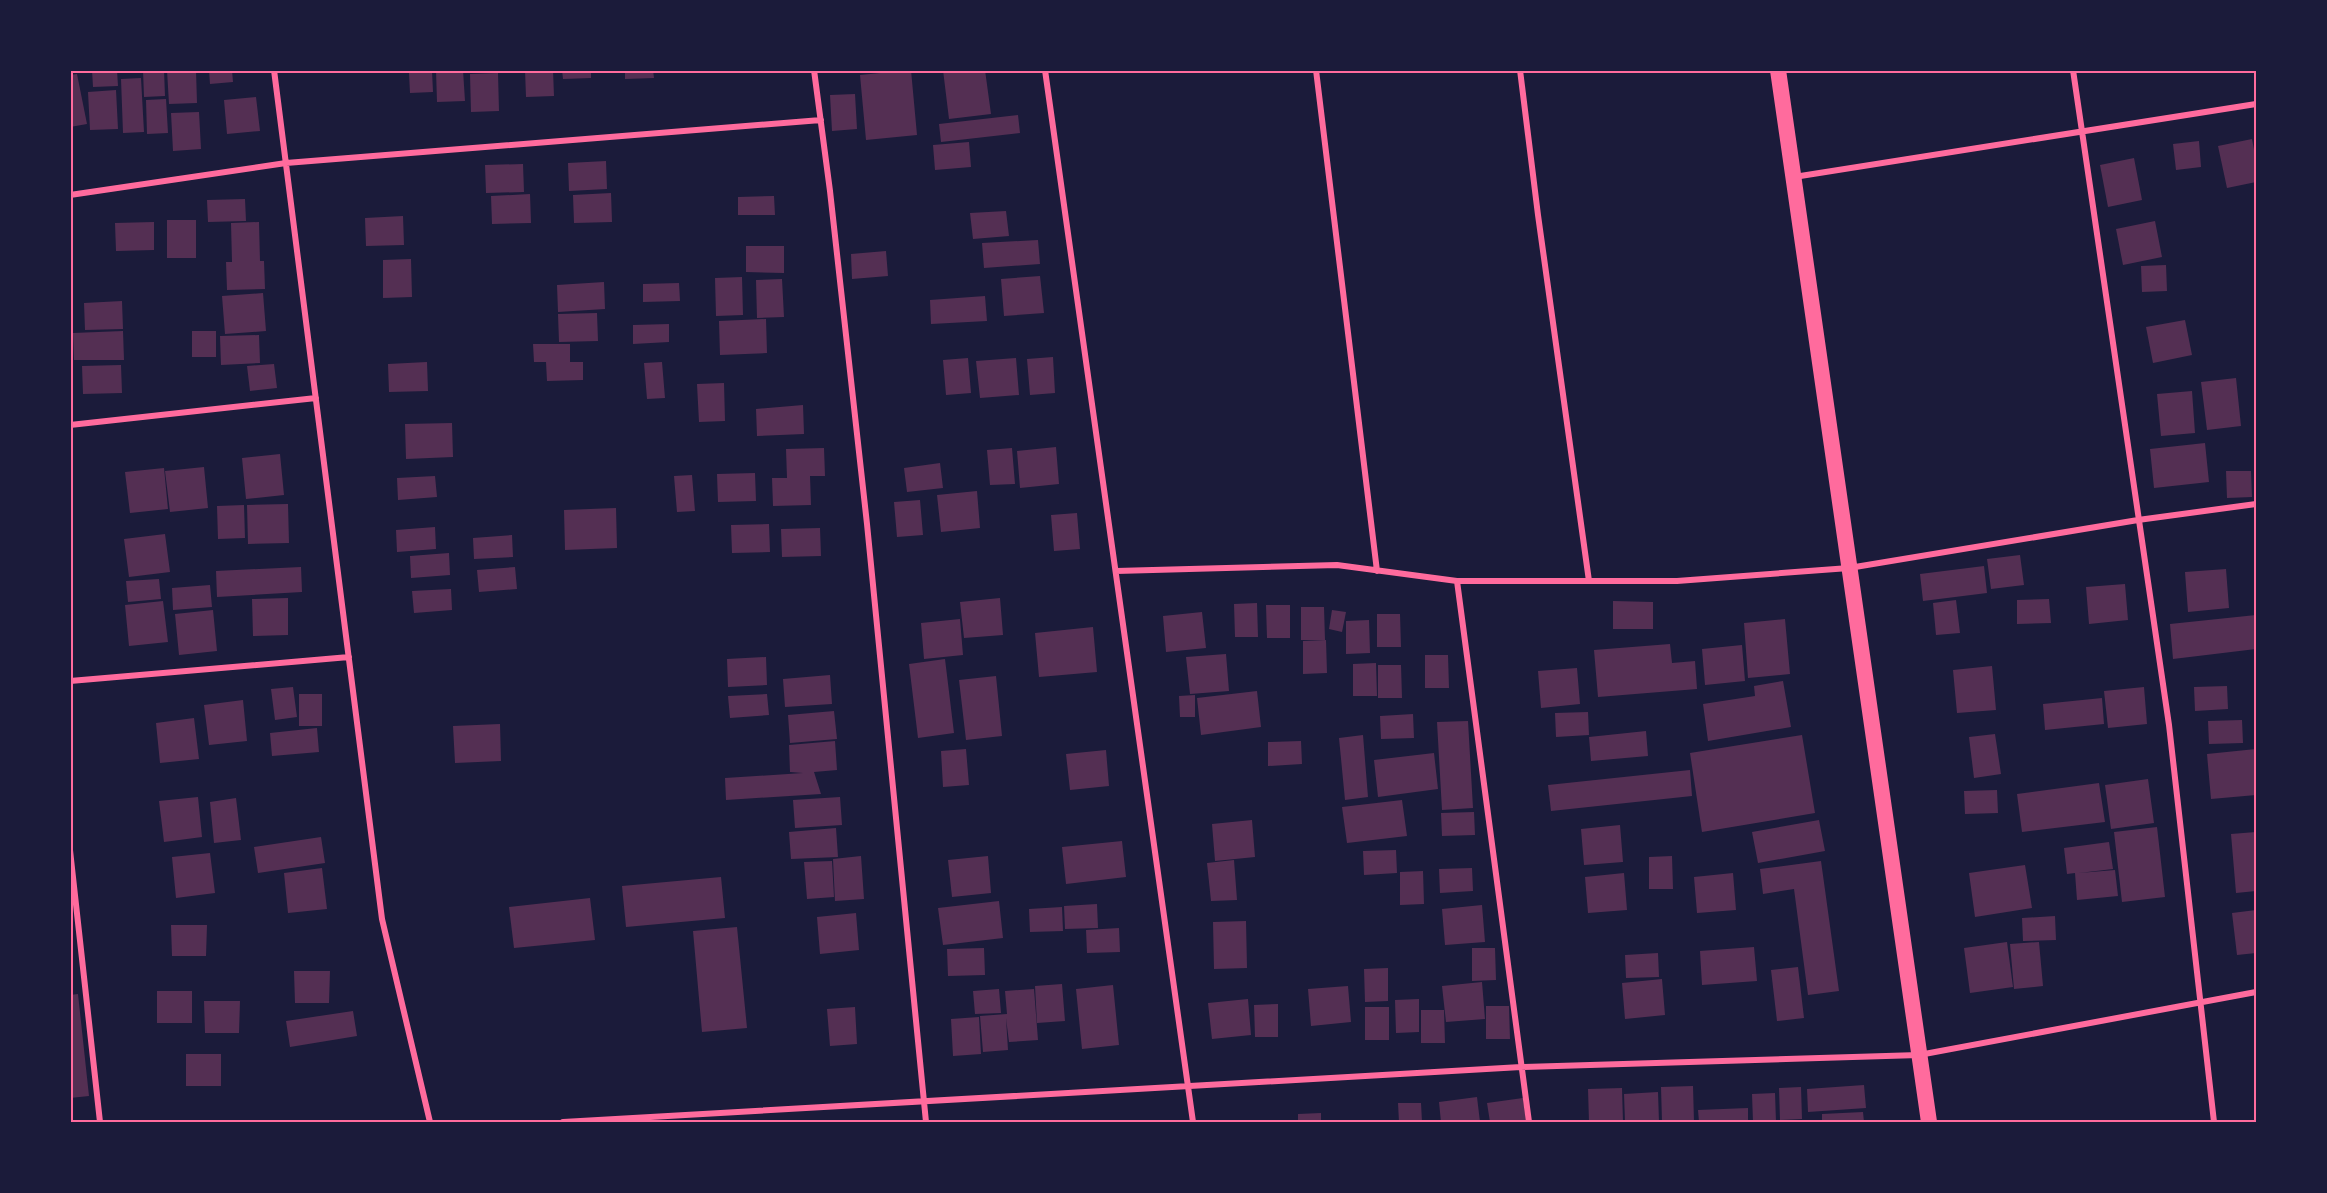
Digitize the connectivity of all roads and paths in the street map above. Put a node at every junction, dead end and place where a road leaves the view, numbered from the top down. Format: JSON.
{"nodes":[{"id":1,"x":274,"y":70,"type":"edge"},
{"id":2,"x":814,"y":70,"type":"edge"},
{"id":3,"x":1045,"y":70,"type":"edge"},
{"id":4,"x":1316,"y":70,"type":"edge"},
{"id":5,"x":1520,"y":70,"type":"edge"},
{"id":6,"x":1778,"y":70,"type":"edge"},
{"id":7,"x":2073,"y":70,"type":"edge"},
{"id":8,"x":2256,"y":104,"type":"edge"},
{"id":9,"x":821,"y":120,"type":"junction"},
{"id":10,"x":2081,"y":132,"type":"junction"},
{"id":11,"x":286,"y":163,"type":"junction"},
{"id":12,"x":1793,"y":177,"type":"junction"},
{"id":13,"x":70,"y":195,"type":"edge"},
{"id":14,"x":316,"y":398,"type":"junction"},
{"id":15,"x":70,"y":425,"type":"edge"},
{"id":16,"x":2256,"y":504,"type":"edge"},
{"id":17,"x":2138,"y":520,"type":"junction"},
{"id":18,"x":1849,"y":568,"type":"junction"},
{"id":19,"x":1116,"y":571,"type":"junction"},
{"id":20,"x":1377,"y":571,"type":"junction"},
{"id":21,"x":1457,"y":581,"type":"junction"},
{"id":22,"x":1589,"y":581,"type":"junction"},
{"id":23,"x":349,"y":657,"type":"junction"},
{"id":24,"x":70,"y":681,"type":"edge"},
{"id":25,"x":70,"y":850,"type":"edge"},
{"id":26,"x":2256,"y":992,"type":"edge"},
{"id":27,"x":2201,"y":1003,"type":"junction"},
{"id":28,"x":1918,"y":1055,"type":"junction"},
{"id":29,"x":1521,"y":1067,"type":"junction"},
{"id":30,"x":1189,"y":1086,"type":"junction"},
{"id":31,"x":925,"y":1101,"type":"junction"},
{"id":32,"x":100,"y":1122,"type":"edge"},
{"id":33,"x":430,"y":1122,"type":"edge"},
{"id":34,"x":563,"y":1122,"type":"edge"},
{"id":35,"x":926,"y":1122,"type":"edge"},
{"id":36,"x":1193,"y":1122,"type":"edge"},
{"id":37,"x":1529,"y":1122,"type":"edge"},
{"id":38,"x":1929,"y":1122,"type":"edge"},
{"id":39,"x":2214,"y":1122,"type":"edge"}],
"edges":[{"from":1,"to":11,"type":"street"},
{"from":2,"to":9,"type":"street"},
{"from":3,"to":19,"type":"street"},
{"from":4,"to":20,"type":"street"},
{"from":5,"to":22,"type":"street"},
{"from":6,"to":12,"type":"highway"},
{"from":7,"to":10,"type":"street"},
{"from":8,"to":10,"type":"street"},
{"from":9,"to":11,"type":"street"},
{"from":9,"to":31,"type":"street"},
{"from":10,"to":12,"type":"street"},
{"from":10,"to":17,"type":"street"},
{"from":11,"to":13,"type":"street"},
{"from":11,"to":14,"type":"street"},
{"from":12,"to":18,"type":"highway"},
{"from":14,"to":15,"type":"street"},
{"from":14,"to":23,"type":"street"},
{"from":16,"to":17,"type":"street"},
{"from":17,"to":18,"type":"street"},
{"from":17,"to":27,"type":"street"},
{"from":18,"to":22,"type":"street"},
{"from":18,"to":28,"type":"highway"},
{"from":19,"to":20,"type":"street"},
{"from":19,"to":30,"type":"street"},
{"from":20,"to":21,"type":"street"},
{"from":21,"to":22,"type":"street"},
{"from":21,"to":29,"type":"street"},
{"from":23,"to":24,"type":"street"},
{"from":23,"to":33,"type":"street"},
{"from":25,"to":32,"type":"street"},
{"from":26,"to":27,"type":"street"},
{"from":27,"to":28,"type":"street"},
{"from":27,"to":39,"type":"street"},
{"from":28,"to":29,"type":"street"},
{"from":28,"to":38,"type":"highway"},
{"from":29,"to":30,"type":"street"},
{"from":29,"to":37,"type":"street"},
{"from":30,"to":31,"type":"street"},
{"from":30,"to":36,"type":"street"},
{"from":31,"to":34,"type":"street"},
{"from":31,"to":35,"type":"street"}]}
